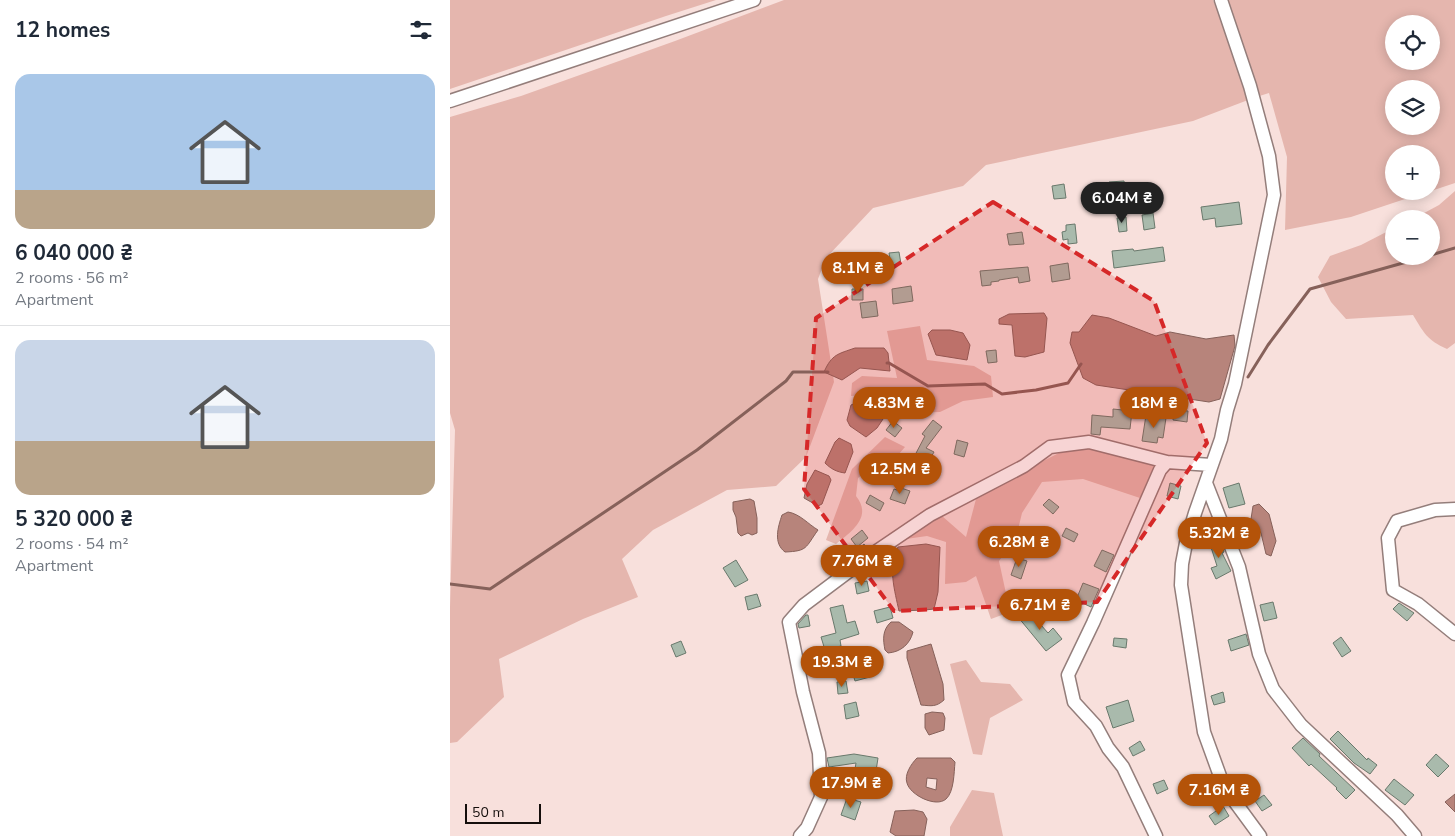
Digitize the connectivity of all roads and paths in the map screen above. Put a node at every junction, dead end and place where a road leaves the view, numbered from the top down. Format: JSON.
{"nodes":[{"id":1,"x":754,"y":0,"type":"edge"},
{"id":2,"x":1221,"y":0,"type":"edge"},
{"id":3,"x":450,"y":101,"type":"edge"},
{"id":4,"x":1167,"y":462,"type":"junction"},
{"id":5,"x":1211,"y":465,"type":"junction"},
{"id":6,"x":1206,"y":482,"type":"junction"},
{"id":7,"x":1455,"y":509,"type":"edge"},
{"id":8,"x":1455,"y":634,"type":"edge"},
{"id":9,"x":800,"y":836,"type":"edge"},
{"id":10,"x":1156,"y":836,"type":"edge"},
{"id":11,"x":1260,"y":836,"type":"edge"},
{"id":12,"x":1415,"y":836,"type":"edge"}],
"edges":[{"from":1,"to":3,"type":"street"},
{"from":2,"to":5,"type":"street"},
{"from":4,"to":5,"type":"street"},
{"from":4,"to":9,"type":"street"},
{"from":4,"to":10,"type":"street"},
{"from":5,"to":6,"type":"street"},
{"from":6,"to":11,"type":"street"},
{"from":6,"to":12,"type":"street"},
{"from":7,"to":8,"type":"street"}]}
